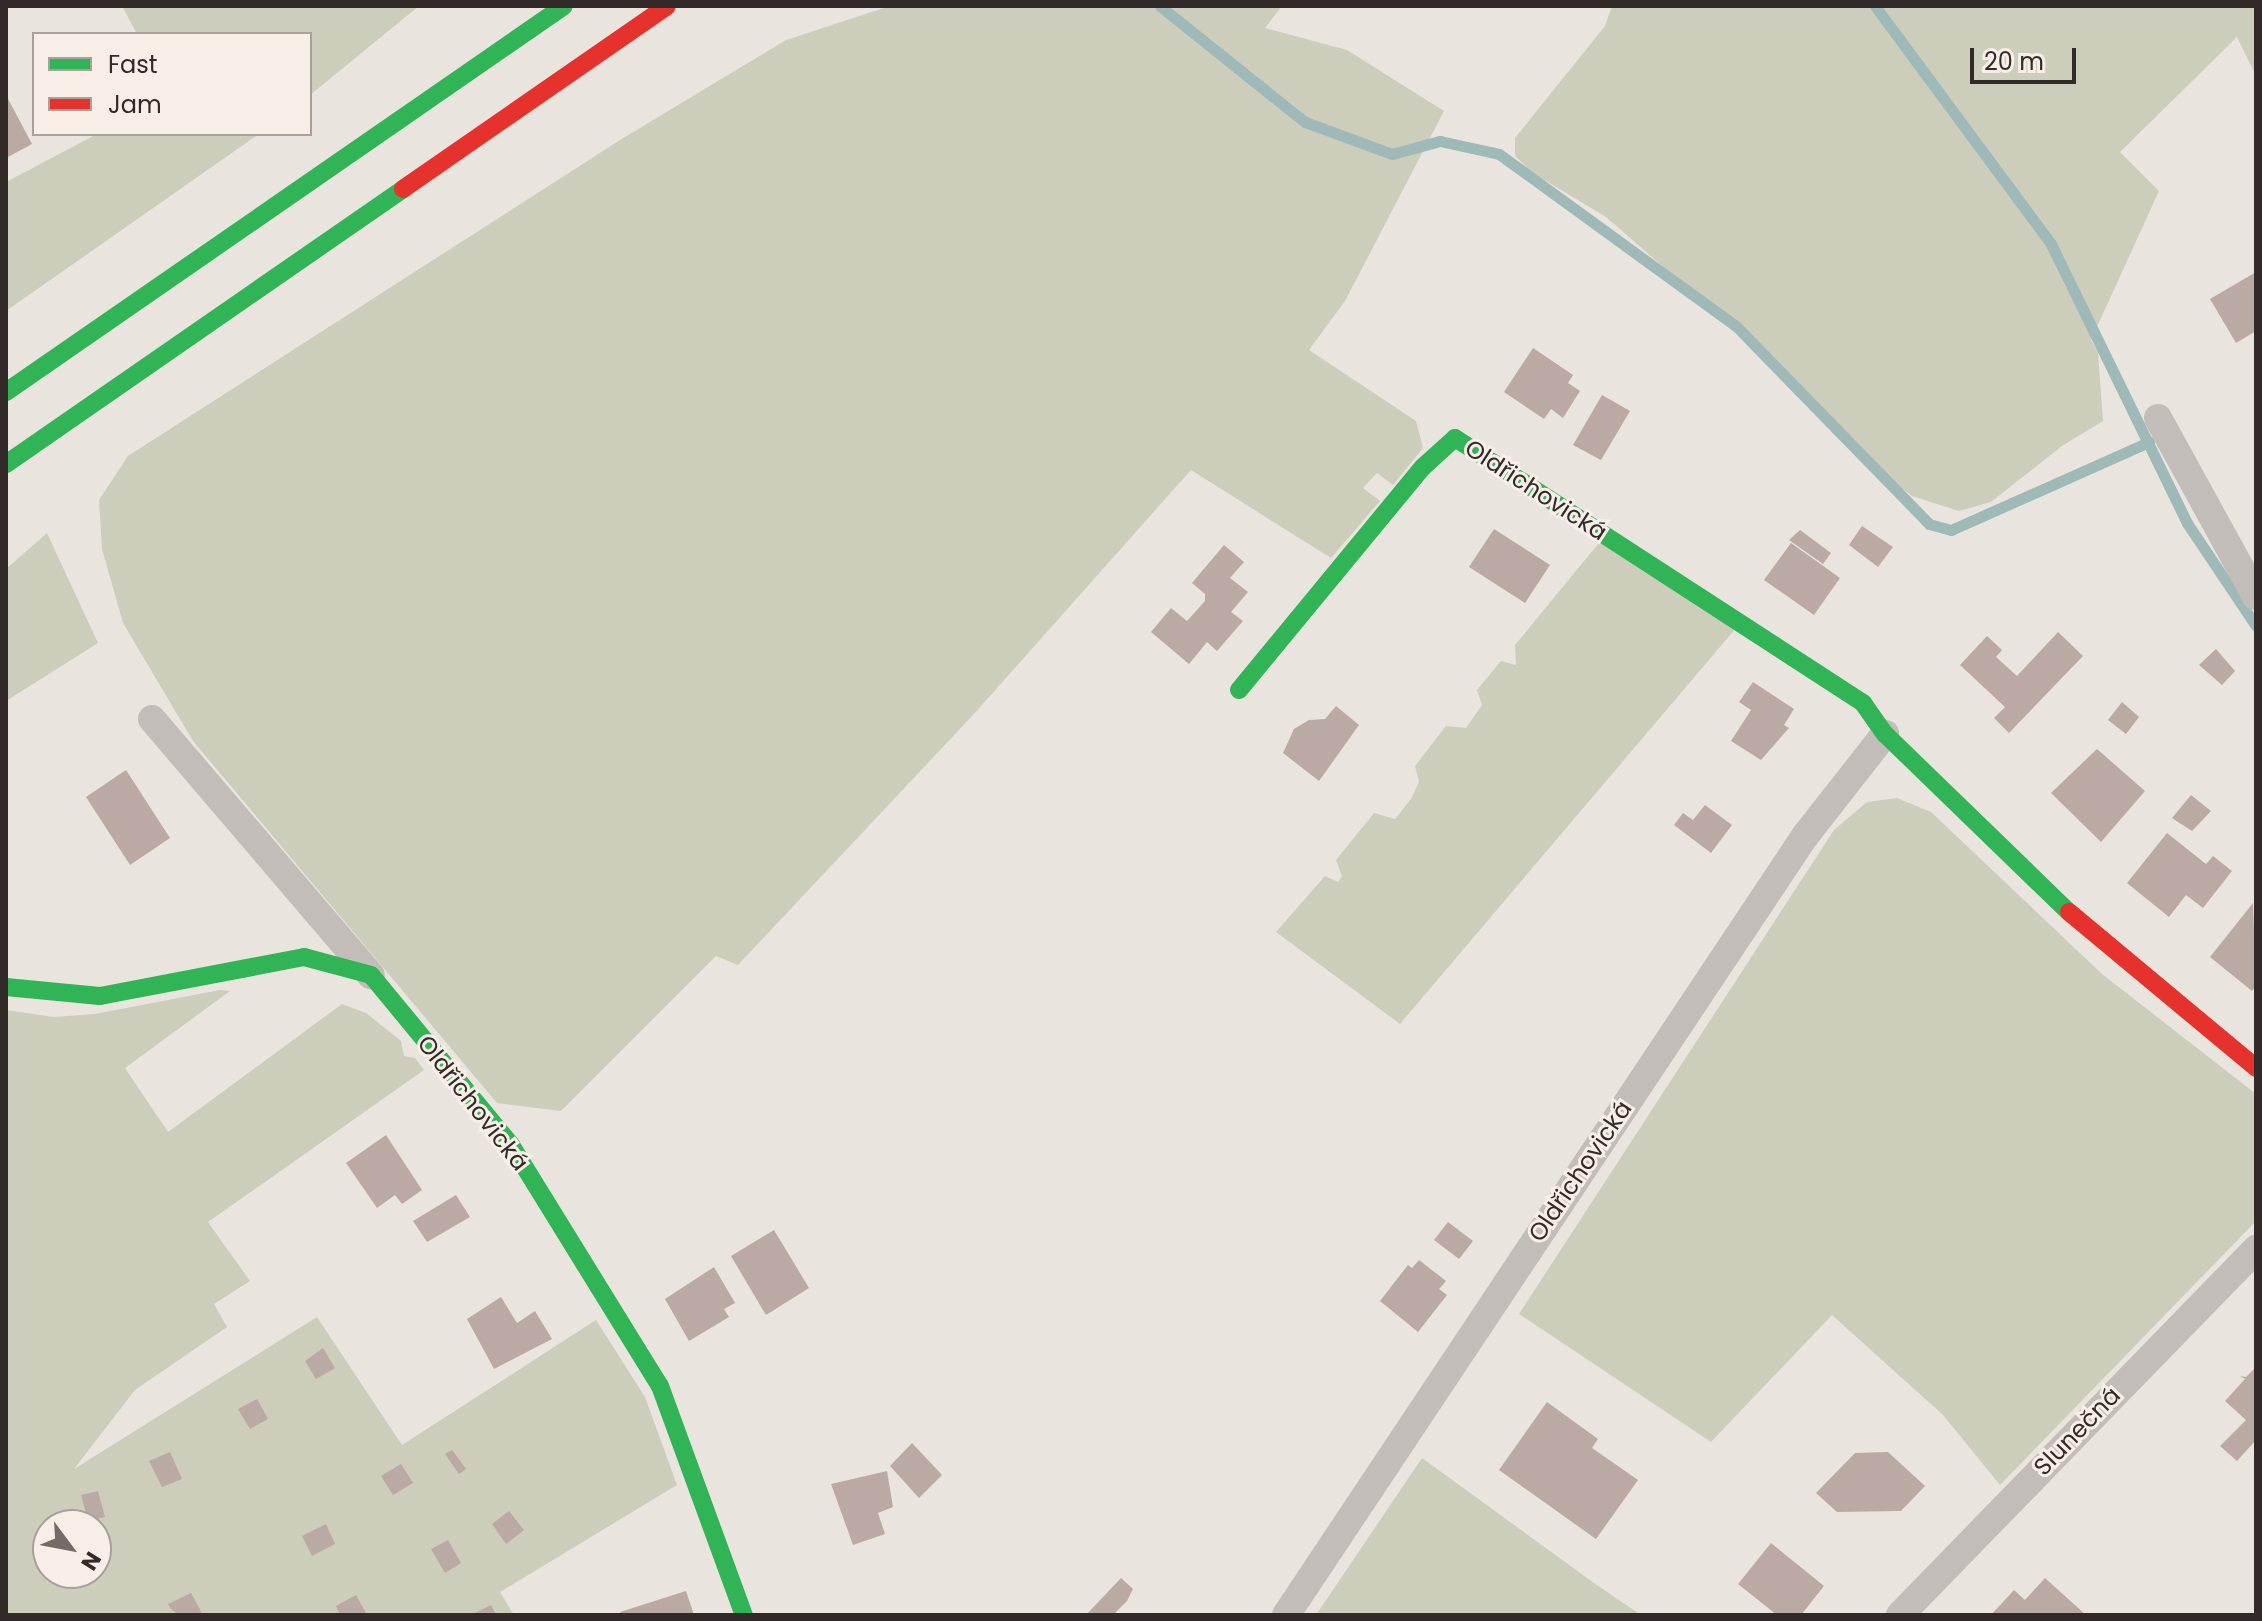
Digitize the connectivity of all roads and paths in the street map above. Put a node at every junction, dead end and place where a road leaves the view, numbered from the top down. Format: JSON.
{"nodes":[{"id":1,"x":564,"y":6,"type":"edge"},
{"id":2,"x":667,"y":6,"type":"edge"},
{"id":3,"x":6,"y":392,"type":"edge"},
{"id":4,"x":2158,"y":418,"type":"dead end"},
{"id":5,"x":6,"y":464,"type":"edge"},
{"id":6,"x":2256,"y":596,"type":"edge"},
{"id":7,"x":1239,"y":690,"type":"dead end"},
{"id":8,"x":152,"y":719,"type":"dead end"},
{"id":9,"x":1885,"y":734,"type":"junction"},
{"id":10,"x":371,"y":975,"type":"junction"},
{"id":11,"x":6,"y":987,"type":"edge"},
{"id":12,"x":2256,"y":1068,"type":"edge"},
{"id":13,"x":2256,"y":1249,"type":"edge"},
{"id":14,"x":744,"y":1615,"type":"edge"},
{"id":15,"x":1286,"y":1615,"type":"edge"},
{"id":16,"x":1900,"y":1615,"type":"edge"}],
"edges":[{"from":1,"to":3,"type":"main road"},
{"from":2,"to":5,"type":"main road"},
{"from":4,"to":6,"type":"street"},
{"from":7,"to":9,"type":"main road","name":"Oldřichovická"},
{"from":8,"to":10,"type":"street"},
{"from":9,"to":12,"type":"main road","name":"Oldřichovická"},
{"from":9,"to":15,"type":"street","name":"Oldřichovická"},
{"from":10,"to":11,"type":"main road"},
{"from":10,"to":14,"type":"main road","name":"Oldřichovická"},
{"from":13,"to":16,"type":"street","name":"Slunečná"}]}
